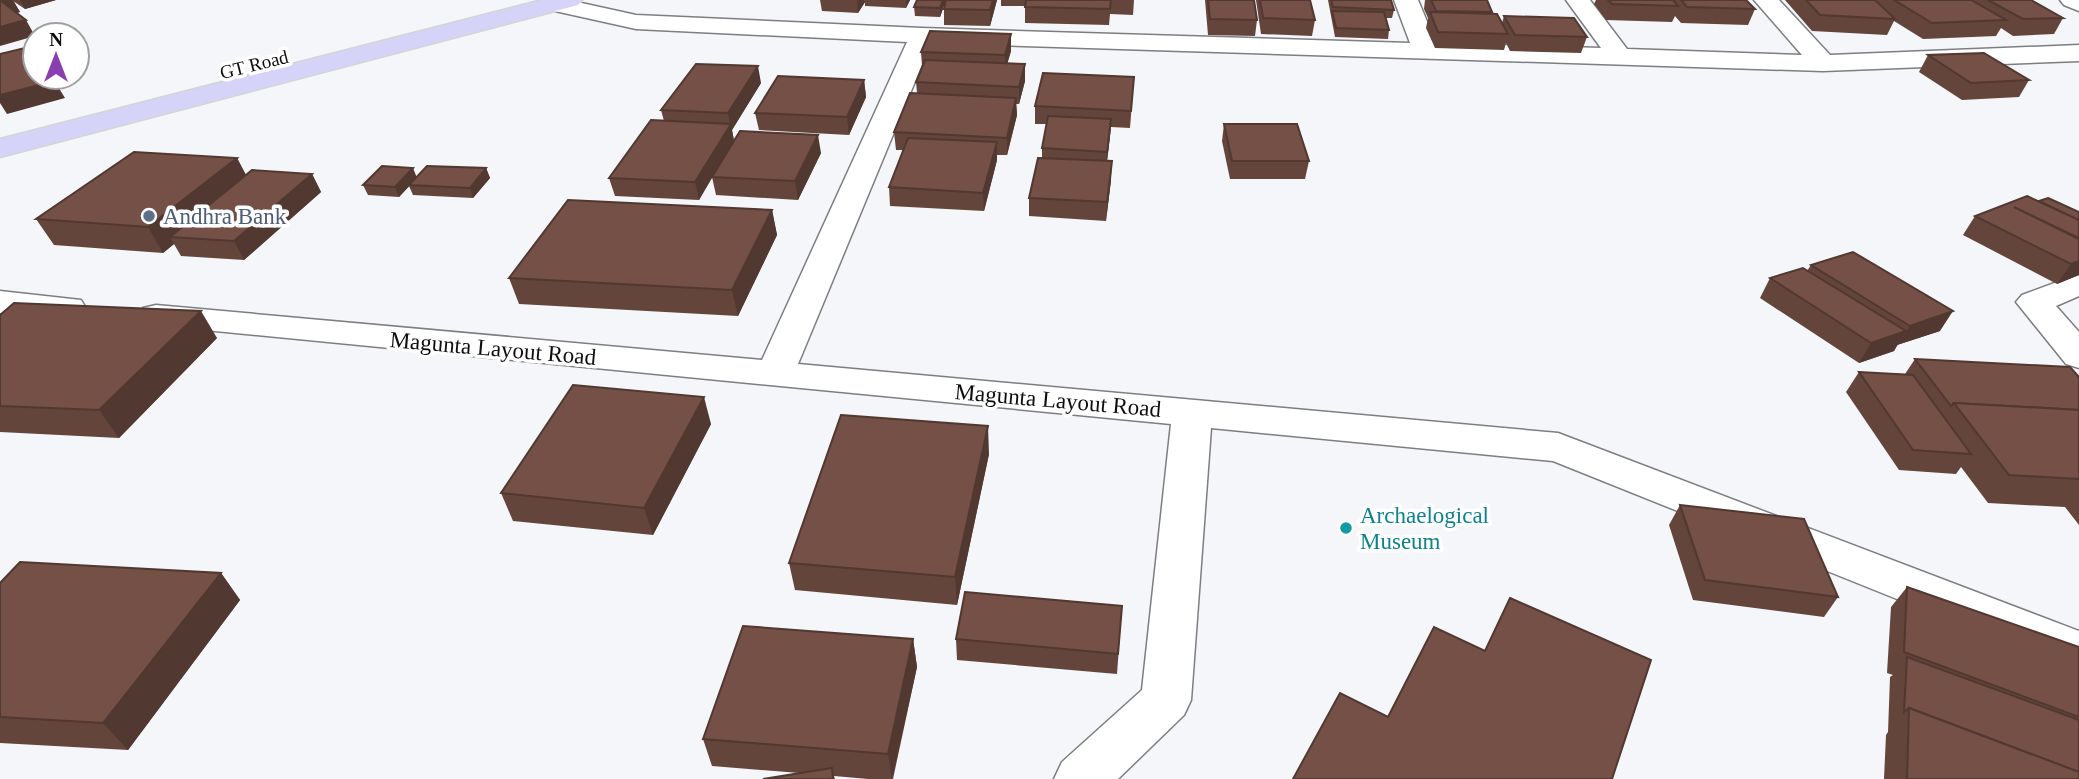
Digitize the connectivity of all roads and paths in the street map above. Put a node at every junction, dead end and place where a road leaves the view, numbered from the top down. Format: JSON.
{"nodes":[{"id":1,"x":507,"y":0,"type":"edge"},
{"id":2,"x":1406,"y":0,"type":"edge"},
{"id":3,"x":1578,"y":0,"type":"edge"},
{"id":4,"x":1766,"y":0,"type":"edge"},
{"id":5,"x":2072,"y":0,"type":"edge"},
{"id":6,"x":562,"y":2,"type":"edge"},
{"id":7,"x":2079,"y":4,"type":"edge"},
{"id":8,"x":922,"y":34,"type":"junction"},
{"id":9,"x":1426,"y":51,"type":"junction"},
{"id":10,"x":2079,"y":53,"type":"edge"},
{"id":11,"x":1619,"y":56,"type":"junction"},
{"id":12,"x":1823,"y":63,"type":"junction"},
{"id":13,"x":0,"y":125,"type":"edge"},
{"id":14,"x":0,"y":148,"type":"edge"},
{"id":15,"x":2079,"y":284,"type":"edge"},
{"id":16,"x":9,"y":311,"type":"edge"},
{"id":17,"x":2079,"y":356,"type":"edge"},
{"id":18,"x":775,"y":374,"type":"junction"},
{"id":19,"x":1192,"y":413,"type":"junction"},
{"id":20,"x":2079,"y":652,"type":"edge"},
{"id":21,"x":1094,"y":776,"type":"edge"}],
"edges":[{"from":1,"to":13,"type":"main road","name":"GT Road"},
{"from":2,"to":9,"type":"street"},
{"from":3,"to":11,"type":"street"},
{"from":4,"to":12,"type":"street"},
{"from":5,"to":7,"type":"street"},
{"from":6,"to":8,"type":"street"},
{"from":6,"to":14,"type":"main road"},
{"from":8,"to":9,"type":"street"},
{"from":8,"to":18,"type":"street"},
{"from":9,"to":11,"type":"street"},
{"from":10,"to":12,"type":"street"},
{"from":11,"to":12,"type":"street"},
{"from":15,"to":17,"type":"street"},
{"from":16,"to":18,"type":"street","name":"Magunta Layout Road"},
{"from":18,"to":19,"type":"street","name":"Magunta Layout Road"},
{"from":19,"to":20,"type":"street","name":"Magunta Layout Road"},
{"from":19,"to":21,"type":"street"}]}
